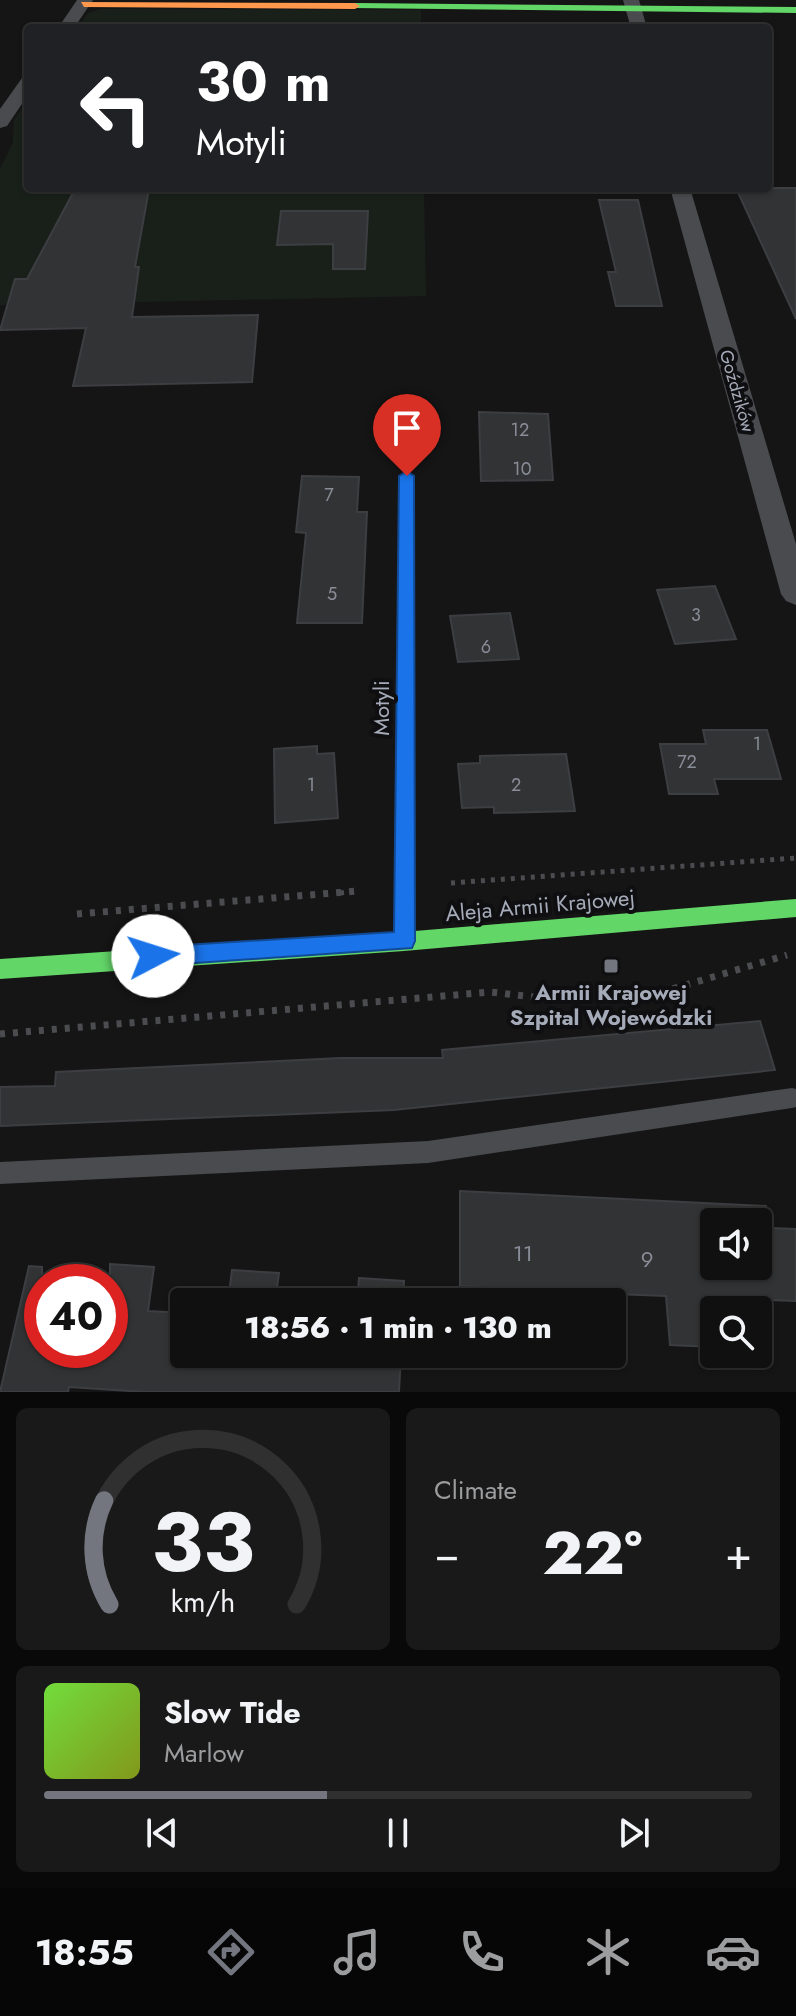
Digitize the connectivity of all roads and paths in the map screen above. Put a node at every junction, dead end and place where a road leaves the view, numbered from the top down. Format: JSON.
{"nodes":[{"id":1,"x":84,"y":2,"type":"edge"},
{"id":2,"x":632,"y":4,"type":"edge"},
{"id":3,"x":796,"y":10,"type":"edge"},
{"id":4,"x":69,"y":24,"type":"edge"},
{"id":5,"x":638,"y":24,"type":"edge"},
{"id":6,"x":24,"y":88,"type":"edge"},
{"id":7,"x":0,"y":122,"type":"edge"},
{"id":8,"x":681,"y":192,"type":"edge"},
{"id":9,"x":407,"y":476,"type":"dead end"},
{"id":10,"x":796,"y":594,"type":"edge"},
{"id":11,"x":796,"y":908,"type":"edge"},
{"id":12,"x":404,"y":941,"type":"junction"},
{"id":13,"x":796,"y":953,"type":"edge"},
{"id":14,"x":9,"y":968,"type":"edge"},
{"id":15,"x":0,"y":980,"type":"edge"},
{"id":16,"x":0,"y":1034,"type":"edge"},
{"id":17,"x":792,"y":1098,"type":"dead end"},
{"id":18,"x":0,"y":1173,"type":"edge"}],
"edges":[{"from":1,"to":2,"type":"street"},
{"from":1,"to":4,"type":"street"},
{"from":2,"to":3,"type":"street"},
{"from":2,"to":5,"type":"street"},
{"from":6,"to":7,"type":"street"},
{"from":8,"to":10,"type":"street","name":"Goździków"},
{"from":9,"to":12,"type":"street","name":"Motyli"},
{"from":11,"to":12,"type":"street","name":"Aleja Armii Krajowej"},
{"from":12,"to":14,"type":"street","name":"Aleja Armii Krajowej"},
{"from":13,"to":16,"type":"path"},
{"from":14,"to":15,"type":"street"},
{"from":17,"to":18,"type":"lane"}]}
